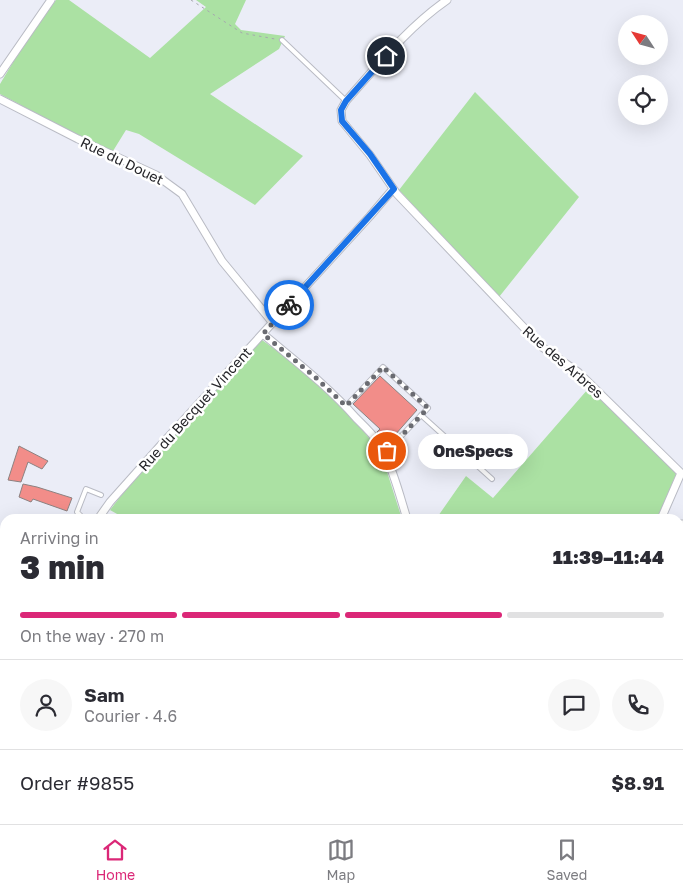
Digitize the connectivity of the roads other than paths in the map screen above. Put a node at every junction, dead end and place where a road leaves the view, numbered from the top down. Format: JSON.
{"nodes":[{"id":1,"x":51,"y":0,"type":"edge"},
{"id":2,"x":447,"y":0,"type":"edge"},
{"id":3,"x":282,"y":40,"type":"road end"},
{"id":4,"x":0,"y":74,"type":"edge"},
{"id":5,"x":0,"y":99,"type":"edge"},
{"id":6,"x":346,"y":101,"type":"junction"},
{"id":7,"x":394,"y":189,"type":"junction"},
{"id":8,"x":273,"y":323,"type":"junction"},
{"id":9,"x":263,"y":334,"type":"junction"},
{"id":10,"x":346,"y":406,"type":"junction"},
{"id":11,"x":421,"y":415,"type":"junction"},
{"id":12,"x":384,"y":454,"type":"junction"},
{"id":13,"x":492,"y":479,"type":"dead end"},
{"id":14,"x":101,"y":495,"type":"dead end"},
{"id":15,"x":79,"y":514,"type":"edge"},
{"id":16,"x":102,"y":514,"type":"edge"},
{"id":17,"x":405,"y":514,"type":"edge"},
{"id":18,"x":663,"y":514,"type":"edge"}],
"edges":[{"from":1,"to":4,"type":"street"},
{"from":2,"to":6,"type":"street"},
{"from":3,"to":6,"type":"lane"},
{"from":5,"to":8,"type":"street","name":"Rue du Douet"},
{"from":6,"to":7,"type":"street"},
{"from":7,"to":8,"type":"street","name":"Rue du Becquet Vincent"},
{"from":7,"to":18,"type":"street","name":"Rue des Arbres"},
{"from":8,"to":9,"type":"street","name":"Rue du Becquet Vincent"},
{"from":9,"to":10,"type":"street"},
{"from":9,"to":16,"type":"street","name":"Rue du Becquet Vincent"},
{"from":10,"to":11,"type":"lane"},
{"from":10,"to":12,"type":"street"},
{"from":11,"to":12,"type":"lane"},
{"from":11,"to":13,"type":"lane"},
{"from":12,"to":17,"type":"street"},
{"from":14,"to":15,"type":"lane"}]}
